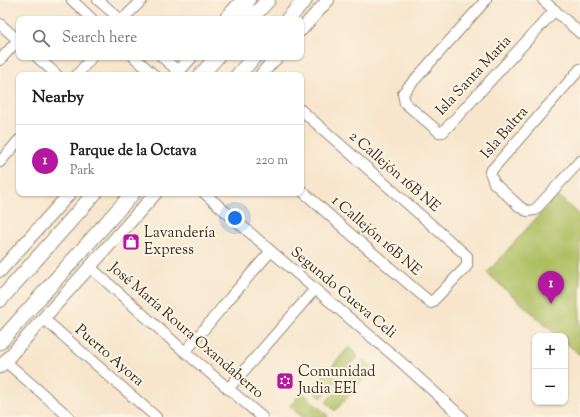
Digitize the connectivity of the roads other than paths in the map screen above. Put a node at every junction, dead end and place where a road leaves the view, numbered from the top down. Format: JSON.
{"nodes":[{"id":1,"x":72,"y":0,"type":"edge"},
{"id":2,"x":98,"y":0,"type":"edge"},
{"id":3,"x":142,"y":0,"type":"edge"},
{"id":4,"x":242,"y":0,"type":"edge"},
{"id":5,"x":248,"y":0,"type":"edge"},
{"id":6,"x":268,"y":0,"type":"edge"},
{"id":7,"x":305,"y":0,"type":"edge"},
{"id":8,"x":312,"y":0,"type":"edge"},
{"id":9,"x":328,"y":0,"type":"edge"},
{"id":10,"x":486,"y":0,"type":"edge"},
{"id":11,"x":545,"y":1,"type":"edge"},
{"id":12,"x":555,"y":10,"type":"junction"},
{"id":13,"x":89,"y":16,"type":"edge"},
{"id":14,"x":117,"y":16,"type":"edge"},
{"id":15,"x":126,"y":16,"type":"edge"},
{"id":16,"x":228,"y":16,"type":"edge"},
{"id":17,"x":240,"y":16,"type":"edge"},
{"id":18,"x":254,"y":16,"type":"edge"},
{"id":19,"x":291,"y":16,"type":"edge"},
{"id":20,"x":302,"y":16,"type":"edge"},
{"id":21,"x":0,"y":24,"type":"edge"},
{"id":22,"x":304,"y":27,"type":"edge"},
{"id":23,"x":580,"y":33,"type":"edge"},
{"id":24,"x":16,"y":38,"type":"edge"},
{"id":25,"x":16,"y":44,"type":"edge"},
{"id":26,"x":0,"y":60,"type":"edge"},
{"id":27,"x":40,"y":60,"type":"edge"},
{"id":28,"x":90,"y":60,"type":"edge"},
{"id":29,"x":137,"y":60,"type":"edge"},
{"id":30,"x":165,"y":60,"type":"edge"},
{"id":31,"x":188,"y":60,"type":"edge"},
{"id":32,"x":214,"y":60,"type":"edge"},
{"id":33,"x":251,"y":60,"type":"edge"},
{"id":34,"x":273,"y":60,"type":"edge"},
{"id":35,"x":580,"y":70,"type":"edge"},
{"id":36,"x":54,"y":72,"type":"edge"},
{"id":37,"x":80,"y":72,"type":"edge"},
{"id":38,"x":151,"y":72,"type":"edge"},
{"id":39,"x":176,"y":72,"type":"edge"},
{"id":40,"x":178,"y":72,"type":"edge"},
{"id":41,"x":204,"y":72,"type":"edge"},
{"id":42,"x":241,"y":72,"type":"edge"},
{"id":43,"x":263,"y":72,"type":"edge"},
{"id":44,"x":304,"y":113,"type":"edge"},
{"id":45,"x":16,"y":143,"type":"edge"},
{"id":46,"x":580,"y":161,"type":"edge"},
{"id":47,"x":0,"y":162,"type":"edge"},
{"id":48,"x":304,"y":193,"type":"edge"},
{"id":49,"x":67,"y":196,"type":"edge"},
{"id":50,"x":92,"y":196,"type":"edge"},
{"id":51,"x":130,"y":196,"type":"edge"},
{"id":52,"x":153,"y":196,"type":"edge"},
{"id":53,"x":207,"y":196,"type":"edge"},
{"id":54,"x":271,"y":252,"type":"junction"},
{"id":55,"x":90,"y":267,"type":"junction"},
{"id":56,"x":0,"y":271,"type":"edge"},
{"id":57,"x":316,"y":288,"type":"junction"},
{"id":58,"x":0,"y":300,"type":"edge"},
{"id":59,"x":431,"y":303,"type":"joint"},
{"id":60,"x":43,"y":318,"type":"junction"},
{"id":61,"x":0,"y":342,"type":"edge"},
{"id":62,"x":185,"y":352,"type":"junction"},
{"id":63,"x":3,"y":364,"type":"edge"},
{"id":64,"x":228,"y":389,"type":"junction"},
{"id":65,"x":68,"y":417,"type":"edge"},
{"id":66,"x":156,"y":417,"type":"edge"},
{"id":67,"x":262,"y":417,"type":"edge"},
{"id":68,"x":462,"y":417,"type":"edge"}],
"edges":[{"from":1,"to":13,"type":"street"},
{"from":2,"to":14,"type":"street"},
{"from":3,"to":15,"type":"street"},
{"from":4,"to":16,"type":"main road"},
{"from":5,"to":17,"type":"highway"},
{"from":6,"to":18,"type":"highway"},
{"from":7,"to":19,"type":"highway"},
{"from":8,"to":20,"type":"highway"},
{"from":9,"to":22,"type":"main road"},
{"from":10,"to":12,"type":"street","name":"Isla Santa Maria"},
{"from":11,"to":12,"type":"street"},
{"from":12,"to":23,"type":"street"},
{"from":21,"to":24,"type":"street"},
{"from":25,"to":26,"type":"street"},
{"from":27,"to":36,"type":"street"},
{"from":28,"to":37,"type":"street"},
{"from":29,"to":38,"type":"street"},
{"from":30,"to":39,"type":"street"},
{"from":31,"to":40,"type":"main road"},
{"from":32,"to":41,"type":"highway"},
{"from":33,"to":42,"type":"highway"},
{"from":34,"to":43,"type":"main road"},
{"from":35,"to":46,"type":"street","name":"Isla Baltra"},
{"from":44,"to":59,"type":"street","name":"2 Callejón 16B NE"},
{"from":45,"to":47,"type":"street"},
{"from":48,"to":59,"type":"street","name":"1 Callejón 16B NE"},
{"from":49,"to":56,"type":"main road"},
{"from":50,"to":58,"type":"highway"},
{"from":51,"to":61,"type":"highway"},
{"from":52,"to":55,"type":"main road"},
{"from":53,"to":54,"type":"street","name":"Segundo Cueva Celi"},
{"from":54,"to":57,"type":"street","name":"Segundo Cueva Celi"},
{"from":54,"to":62,"type":"street"},
{"from":55,"to":60,"type":"main road"},
{"from":55,"to":62,"type":"street","name":"José María Roura Oxandaberro"},
{"from":57,"to":64,"type":"street"},
{"from":57,"to":68,"type":"street","name":"Segundo Cueva Celi"},
{"from":60,"to":63,"type":"main road"},
{"from":60,"to":66,"type":"street","name":"Puerto Ayora"},
{"from":62,"to":64,"type":"street","name":"José María Roura Oxandaberro"},
{"from":63,"to":65,"type":"street"},
{"from":64,"to":67,"type":"street","name":"José María Roura Oxandaberro"}]}
